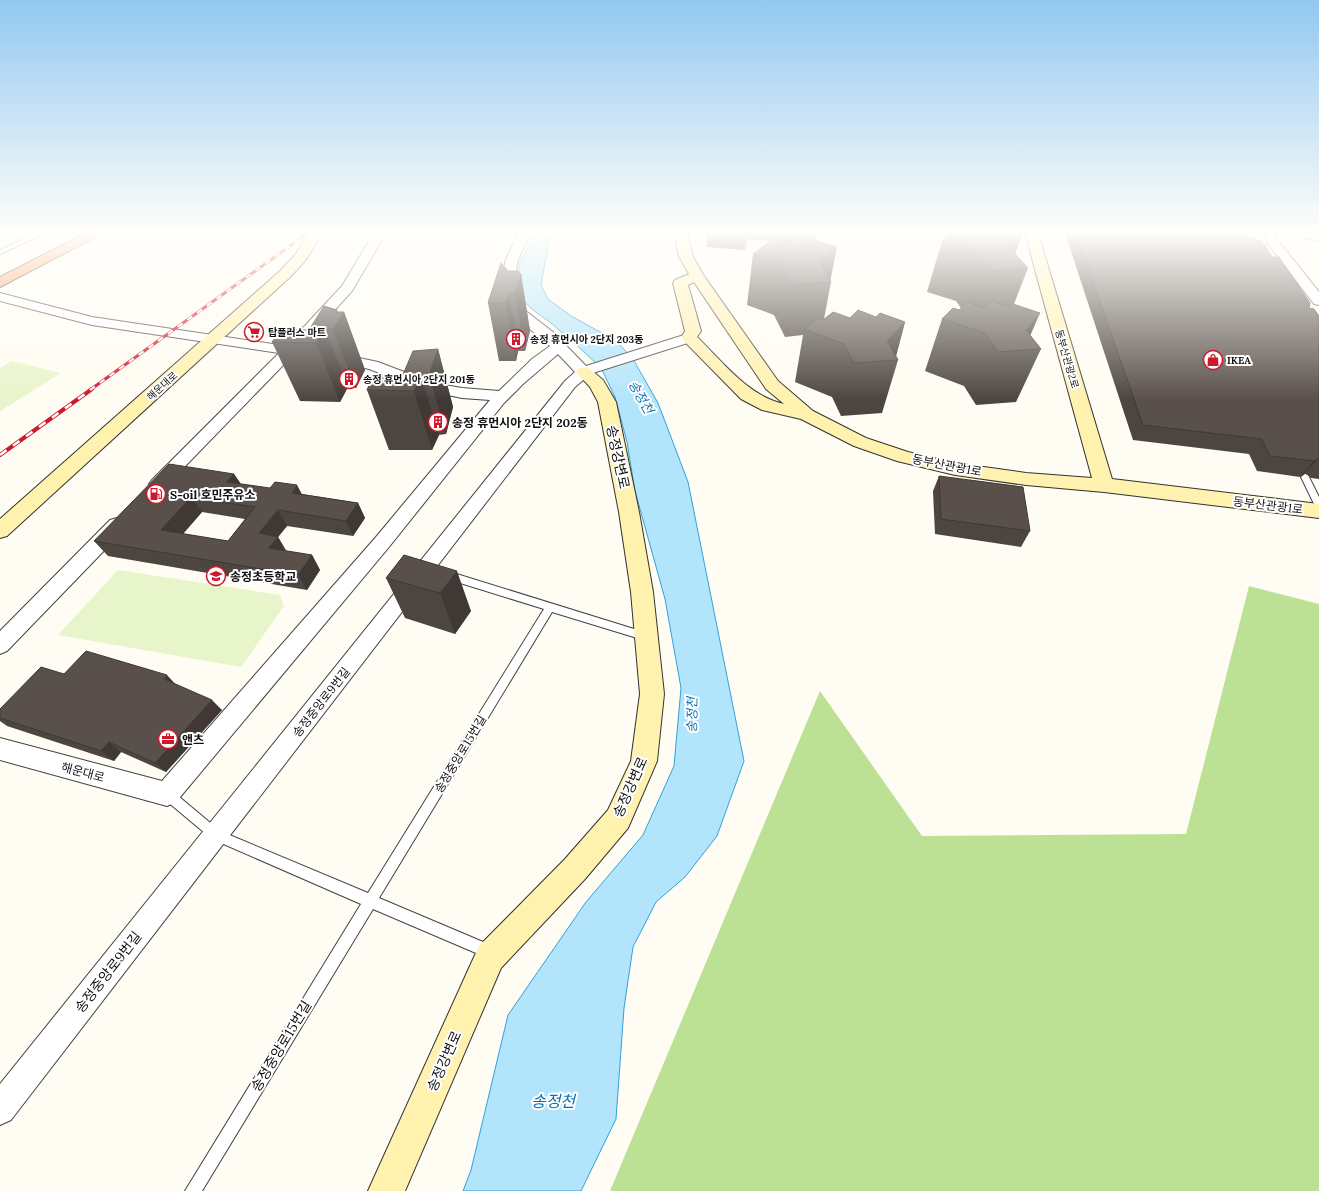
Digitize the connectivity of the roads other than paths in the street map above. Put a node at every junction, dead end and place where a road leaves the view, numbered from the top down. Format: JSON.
{"nodes":[{"id":1,"x":269,"y":289,"type":"edge"},
{"id":2,"x":346,"y":289,"type":"edge"},
{"id":3,"x":506,"y":289,"type":"edge"},
{"id":4,"x":682,"y":289,"type":"edge"},
{"id":5,"x":706,"y":289,"type":"edge"},
{"id":6,"x":1047,"y":289,"type":"edge"},
{"id":7,"x":1309,"y":289,"type":"edge"},
{"id":8,"x":0,"y":297,"type":"edge"},
{"id":9,"x":1319,"y":301,"type":"edge"},
{"id":10,"x":214,"y":339,"type":"junction"},
{"id":11,"x":682,"y":340,"type":"junction"},
{"id":12,"x":559,"y":346,"type":"junction"},
{"id":13,"x":289,"y":351,"type":"junction"},
{"id":14,"x":587,"y":370,"type":"junction"},
{"id":15,"x":502,"y":396,"type":"junction"},
{"id":16,"x":807,"y":414,"type":"junction"},
{"id":17,"x":1304,"y":477,"type":"edge"},
{"id":18,"x":1104,"y":485,"type":"junction"},
{"id":19,"x":149,"y":493,"type":"edge"},
{"id":20,"x":1319,"y":506,"type":"edge"},
{"id":21,"x":1319,"y":511,"type":"edge"},
{"id":22,"x":126,"y":515,"type":"edge"},
{"id":23,"x":0,"y":531,"type":"edge"},
{"id":24,"x":433,"y":570,"type":"junction"},
{"id":25,"x":550,"y":607,"type":"junction"},
{"id":26,"x":646,"y":637,"type":"junction"},
{"id":27,"x":0,"y":645,"type":"edge"},
{"id":28,"x":0,"y":749,"type":"edge"},
{"id":29,"x":167,"y":794,"type":"junction"},
{"id":30,"x":216,"y":835,"type":"junction"},
{"id":31,"x":370,"y":901,"type":"junction"},
{"id":32,"x":494,"y":953,"type":"junction"},
{"id":33,"x":0,"y":1109,"type":"edge"},
{"id":34,"x":193,"y":1191,"type":"edge"},
{"id":35,"x":386,"y":1191,"type":"edge"}],
"edges":[{"from":1,"to":10,"type":"street","name":"해운대로"},
{"from":2,"to":13,"type":"street"},
{"from":3,"to":12,"type":"street"},
{"from":4,"to":11,"type":"street"},
{"from":5,"to":16,"type":"street","name":"동부산관광1로"},
{"from":6,"to":18,"type":"street","name":"동부산관광2로"},
{"from":7,"to":9,"type":"street"},
{"from":8,"to":10,"type":"street"},
{"from":10,"to":13,"type":"street"},
{"from":10,"to":23,"type":"street","name":"해운대로"},
{"from":11,"to":14,"type":"street"},
{"from":11,"to":16,"type":"street"},
{"from":12,"to":14,"type":"street"},
{"from":12,"to":15,"type":"street"},
{"from":13,"to":15,"type":"street"},
{"from":13,"to":19,"type":"street"},
{"from":14,"to":24,"type":"street","name":"송정중앙로9번길"},
{"from":14,"to":26,"type":"street","name":"송정강변로"},
{"from":15,"to":29,"type":"street"},
{"from":16,"to":18,"type":"street","name":"동부산관광1로"},
{"from":17,"to":20,"type":"lane"},
{"from":18,"to":21,"type":"street","name":"동부산관광1로"},
{"from":22,"to":27,"type":"street"},
{"from":24,"to":25,"type":"lane"},
{"from":24,"to":30,"type":"street","name":"송정중앙로9번길"},
{"from":25,"to":26,"type":"lane"},
{"from":25,"to":31,"type":"lane","name":"송정중앙로15번길"},
{"from":26,"to":32,"type":"street","name":"송정강변로"},
{"from":28,"to":29,"type":"street","name":"해운대로"},
{"from":29,"to":30,"type":"lane"},
{"from":30,"to":31,"type":"lane"},
{"from":30,"to":33,"type":"street","name":"송정중앙로9번길"},
{"from":31,"to":32,"type":"lane"},
{"from":31,"to":34,"type":"lane","name":"송정중앙로15번길"},
{"from":32,"to":35,"type":"street","name":"송정강변로"}]}
